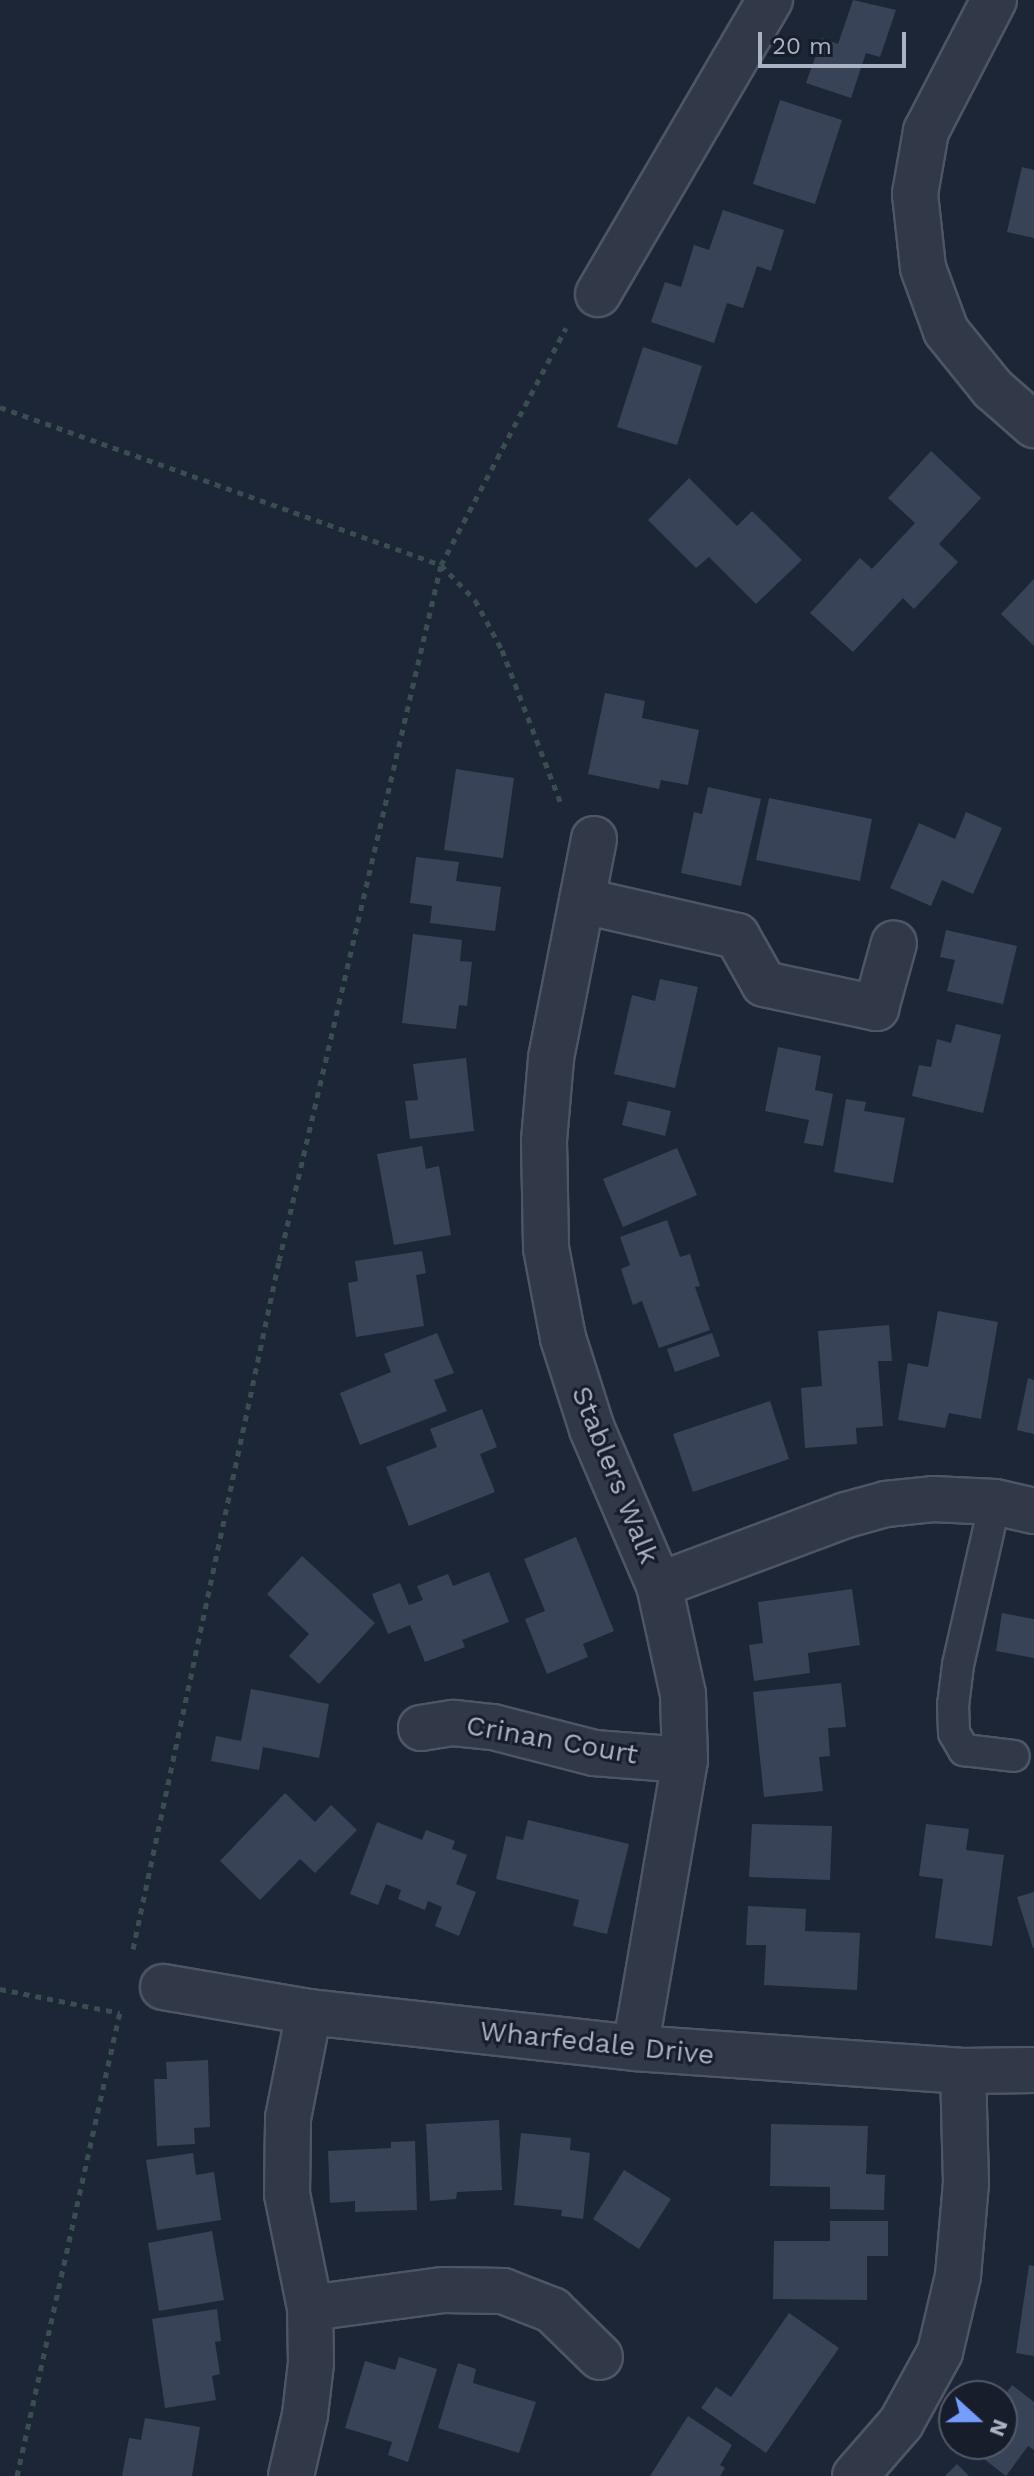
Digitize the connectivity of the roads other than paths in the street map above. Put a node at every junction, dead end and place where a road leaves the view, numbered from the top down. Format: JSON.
{"nodes":[{"id":1,"x":770,"y":0,"type":"edge"},
{"id":2,"x":994,"y":0,"type":"edge"},
{"id":3,"x":598,"y":294,"type":"road end"},
{"id":4,"x":1034,"y":425,"type":"edge"},
{"id":5,"x":594,"y":839,"type":"road end"},
{"id":6,"x":584,"y":901,"type":"junction"},
{"id":7,"x":894,"y":943,"type":"dead end"},
{"id":8,"x":1015,"y":1506,"type":"edge"},
{"id":9,"x":659,"y":1585,"type":"junction"},
{"id":10,"x":421,"y":1728,"type":"dead end"},
{"id":11,"x":1014,"y":1756,"type":"dead end"},
{"id":12,"x":685,"y":1760,"type":"junction"},
{"id":13,"x":163,"y":1987,"type":"road end"},
{"id":14,"x":309,"y":2012,"type":"junction"},
{"id":15,"x":635,"y":2048,"type":"junction"},
{"id":16,"x":1034,"y":2070,"type":"edge"},
{"id":17,"x":963,"y":2071,"type":"junction"},
{"id":18,"x":310,"y":2308,"type":"junction"},
{"id":19,"x":600,"y":2357,"type":"dead end"},
{"id":20,"x":291,"y":2476,"type":"edge"},
{"id":21,"x":855,"y":2476,"type":"edge"}],
"edges":[{"from":1,"to":3,"type":"street"},
{"from":2,"to":4,"type":"street"},
{"from":5,"to":6,"type":"street","name":"Stablers Walk"},
{"from":6,"to":7,"type":"street"},
{"from":6,"to":9,"type":"street","name":"Stablers Walk"},
{"from":8,"to":9,"type":"street"},
{"from":8,"to":11,"type":"lane"},
{"from":9,"to":12,"type":"street","name":"Stablers Walk"},
{"from":10,"to":12,"type":"street","name":"Crinan Court"},
{"from":12,"to":15,"type":"street","name":"Stablers Walk"},
{"from":13,"to":14,"type":"street","name":"Wharfedale Drive"},
{"from":14,"to":15,"type":"street","name":"Wharfedale Drive"},
{"from":14,"to":18,"type":"street"},
{"from":15,"to":17,"type":"street","name":"Wharfedale Drive"},
{"from":16,"to":17,"type":"street","name":"Wharfedale Drive"},
{"from":17,"to":21,"type":"street"},
{"from":18,"to":19,"type":"street"},
{"from":18,"to":20,"type":"street"}]}
